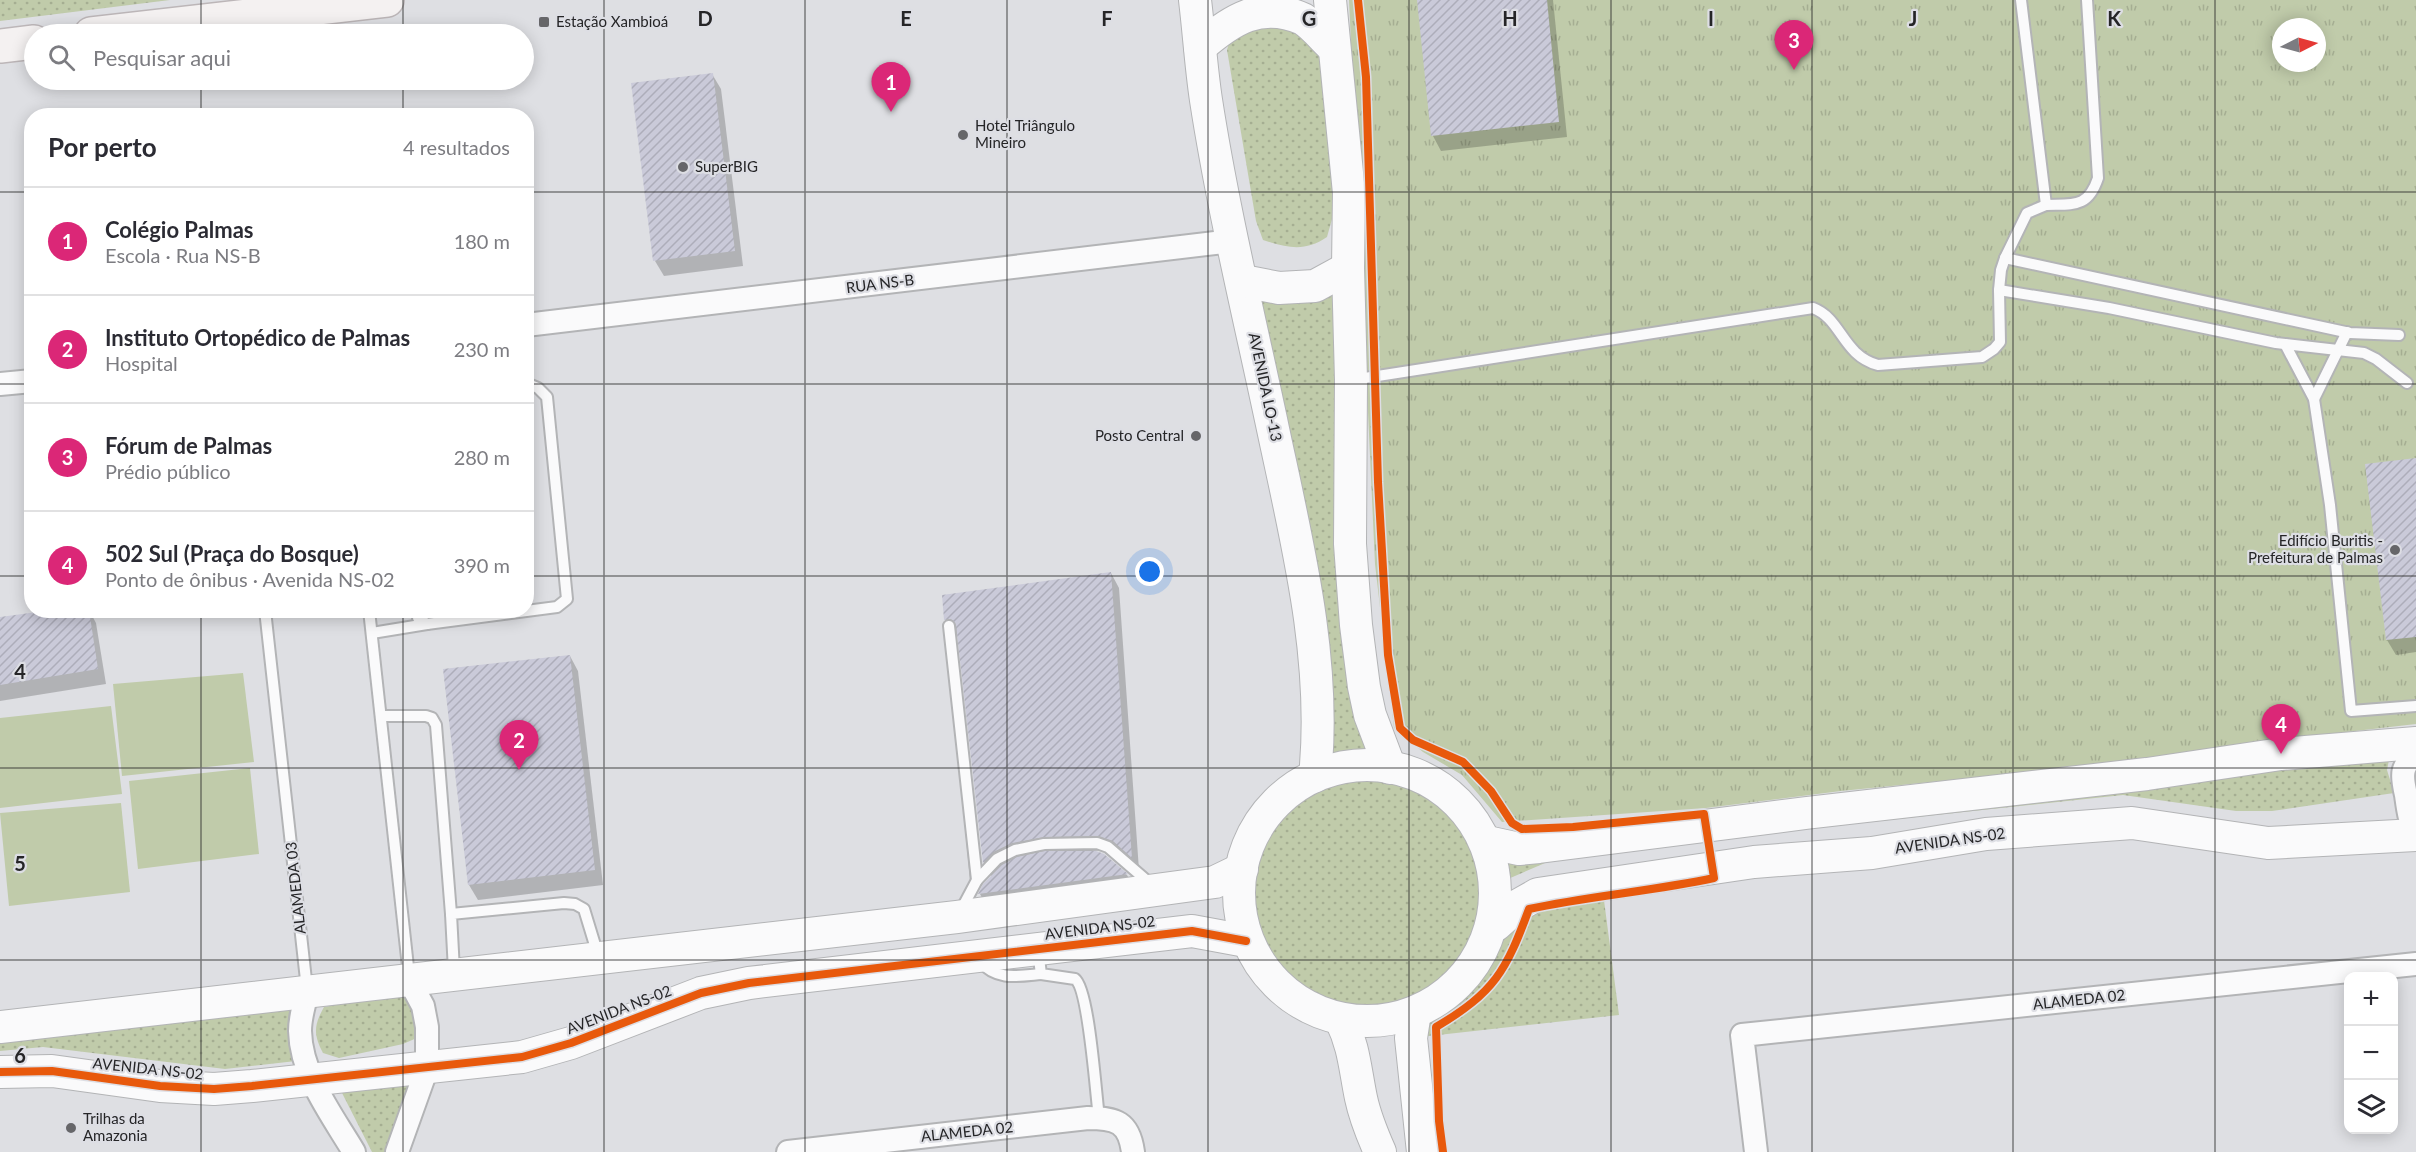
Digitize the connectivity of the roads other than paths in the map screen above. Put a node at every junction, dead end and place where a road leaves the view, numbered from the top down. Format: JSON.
{"nodes":[{"id":1,"x":387,"y":0,"type":"edge"},
{"id":2,"x":1195,"y":0,"type":"edge"},
{"id":3,"x":1330,"y":0,"type":"edge"},
{"id":4,"x":2021,"y":0,"type":"edge"},
{"id":5,"x":2087,"y":0,"type":"edge"},
{"id":6,"x":178,"y":24,"type":"edge"},
{"id":7,"x":24,"y":43,"type":"edge"},
{"id":8,"x":0,"y":46,"type":"edge"},
{"id":9,"x":1200,"y":47,"type":"junction"},
{"id":10,"x":1334,"y":48,"type":"junction"},
{"id":11,"x":2046,"y":205,"type":"junction"},
{"id":12,"x":1233,"y":241,"type":"junction"},
{"id":13,"x":2005,"y":258,"type":"junction"},
{"id":14,"x":1348,"y":268,"type":"junction"},
{"id":15,"x":1242,"y":281,"type":"junction"},
{"id":16,"x":1999,"y":290,"type":"junction"},
{"id":17,"x":534,"y":324,"type":"edge"},
{"id":18,"x":2347,"y":332,"type":"junction"},
{"id":19,"x":2399,"y":335,"type":"dead end"},
{"id":20,"x":2285,"y":344,"type":"junction"},
{"id":21,"x":2339,"y":350,"type":"junction"},
{"id":22,"x":1352,"y":380,"type":"junction"},
{"id":23,"x":24,"y":382,"type":"edge"},
{"id":24,"x":2407,"y":383,"type":"dead end"},
{"id":25,"x":0,"y":384,"type":"edge"},
{"id":26,"x":534,"y":386,"type":"edge"},
{"id":27,"x":2314,"y":399,"type":"junction"},
{"id":28,"x":534,"y":610,"type":"edge"},
{"id":29,"x":266,"y":618,"type":"edge"},
{"id":30,"x":370,"y":618,"type":"edge"},
{"id":31,"x":418,"y":618,"type":"edge"},
{"id":32,"x":472,"y":618,"type":"edge"},
{"id":33,"x":426,"y":624,"type":"junction"},
{"id":34,"x":949,"y":626,"type":"dead end"},
{"id":35,"x":372,"y":633,"type":"junction"},
{"id":36,"x":2416,"y":706,"type":"edge"},
{"id":37,"x":381,"y":716,"type":"junction"},
{"id":38,"x":2416,"y":743,"type":"edge"},
{"id":39,"x":2416,"y":751,"type":"edge"},
{"id":40,"x":1390,"y":768,"type":"junction"},
{"id":41,"x":1315,"y":776,"type":"junction"},
{"id":42,"x":2416,"y":834,"type":"edge"},
{"id":43,"x":1487,"y":842,"type":"junction"},
{"id":44,"x":1242,"y":869,"type":"junction"},
{"id":45,"x":977,"y":880,"type":"junction"},
{"id":46,"x":1158,"y":891,"type":"junction"},
{"id":47,"x":451,"y":914,"type":"junction"},
{"id":48,"x":957,"y":917,"type":"junction"},
{"id":49,"x":1496,"y":925,"type":"junction"},
{"id":50,"x":1246,"y":941,"type":"junction"},
{"id":51,"x":599,"y":958,"type":"junction"},
{"id":52,"x":1039,"y":961,"type":"junction"},
{"id":53,"x":2416,"y":964,"type":"edge"},
{"id":54,"x":454,"y":975,"type":"junction"},
{"id":55,"x":409,"y":980,"type":"junction"},
{"id":56,"x":308,"y":990,"type":"junction"},
{"id":57,"x":1415,"y":1012,"type":"junction"},
{"id":58,"x":1341,"y":1020,"type":"junction"},
{"id":59,"x":0,"y":1027,"type":"edge"},
{"id":60,"x":427,"y":1068,"type":"junction"},
{"id":61,"x":0,"y":1072,"type":"edge"},
{"id":62,"x":312,"y":1080,"type":"junction"},
{"id":63,"x":1099,"y":1118,"type":"junction"},
{"id":64,"x":1133,"y":1148,"type":"edge"},
{"id":65,"x":354,"y":1152,"type":"edge"},
{"id":66,"x":397,"y":1152,"type":"edge"},
{"id":67,"x":789,"y":1152,"type":"edge"},
{"id":68,"x":1380,"y":1152,"type":"edge"},
{"id":69,"x":1423,"y":1152,"type":"edge"},
{"id":70,"x":1756,"y":1152,"type":"edge"}],
"edges":[{"from":1,"to":6,"type":"main road"},
{"from":2,"to":9,"type":"street","name":"AVENIDA LO-13"},
{"from":3,"to":10,"type":"street"},
{"from":4,"to":11,"type":"lane"},
{"from":5,"to":11,"type":"lane"},
{"from":7,"to":8,"type":"main road"},
{"from":9,"to":10,"type":"street"},
{"from":9,"to":12,"type":"street","name":"AVENIDA LO-13"},
{"from":10,"to":14,"type":"street"},
{"from":11,"to":13,"type":"lane"},
{"from":12,"to":15,"type":"street","name":"AVENIDA LO-13"},
{"from":12,"to":17,"type":"street","name":"RUA NS-B"},
{"from":13,"to":16,"type":"lane"},
{"from":13,"to":18,"type":"lane"},
{"from":14,"to":15,"type":"street"},
{"from":14,"to":22,"type":"street"},
{"from":15,"to":41,"type":"street","name":"AVENIDA LO-13"},
{"from":16,"to":20,"type":"lane"},
{"from":16,"to":22,"type":"lane"},
{"from":18,"to":19,"type":"lane"},
{"from":18,"to":21,"type":"lane"},
{"from":20,"to":21,"type":"lane"},
{"from":20,"to":27,"type":"lane"},
{"from":21,"to":24,"type":"lane"},
{"from":21,"to":27,"type":"lane"},
{"from":22,"to":40,"type":"street"},
{"from":23,"to":25,"type":"street"},
{"from":26,"to":28,"type":"lane"},
{"from":27,"to":36,"type":"lane"},
{"from":29,"to":56,"type":"lane","name":"ALAMEDA 03"},
{"from":30,"to":35,"type":"lane"},
{"from":31,"to":33,"type":"lane"},
{"from":32,"to":33,"type":"lane"},
{"from":33,"to":35,"type":"lane"},
{"from":34,"to":45,"type":"lane"},
{"from":35,"to":37,"type":"lane"},
{"from":37,"to":47,"type":"lane"},
{"from":37,"to":55,"type":"lane"},
{"from":38,"to":43,"type":"street"},
{"from":39,"to":42,"type":"street"},
{"from":40,"to":41,"type":"street"},
{"from":40,"to":43,"type":"street"},
{"from":41,"to":44,"type":"street"},
{"from":42,"to":49,"type":"street","name":"AVENIDA NS-02"},
{"from":43,"to":49,"type":"street"},
{"from":44,"to":46,"type":"street","name":"AVENIDA NS-02"},
{"from":44,"to":50,"type":"street"},
{"from":45,"to":46,"type":"lane"},
{"from":45,"to":48,"type":"lane"},
{"from":46,"to":48,"type":"street","name":"AVENIDA NS-02"},
{"from":47,"to":51,"type":"lane"},
{"from":47,"to":54,"type":"lane"},
{"from":48,"to":51,"type":"street","name":"AVENIDA NS-02"},
{"from":49,"to":57,"type":"street"},
{"from":50,"to":52,"type":"street","name":"AVENIDA NS-02"},
{"from":50,"to":58,"type":"street"},
{"from":51,"to":54,"type":"street","name":"AVENIDA NS-02"},
{"from":52,"to":60,"type":"street","name":"AVENIDA NS-02"},
{"from":52,"to":63,"type":"lane"},
{"from":53,"to":70,"type":"street","name":"ALAMEDA 02"},
{"from":54,"to":55,"type":"street","name":"AVENIDA NS-02"},
{"from":55,"to":56,"type":"street","name":"AVENIDA NS-02"},
{"from":55,"to":60,"type":"street"},
{"from":56,"to":59,"type":"street","name":"AVENIDA NS-02"},
{"from":56,"to":62,"type":"street","name":"ALAMEDA 03"},
{"from":57,"to":58,"type":"street"},
{"from":57,"to":69,"type":"street"},
{"from":58,"to":68,"type":"street"},
{"from":60,"to":62,"type":"street","name":"AVENIDA NS-02"},
{"from":60,"to":66,"type":"street"},
{"from":61,"to":62,"type":"street","name":"AVENIDA NS-02"},
{"from":62,"to":65,"type":"street","name":"ALAMEDA 03"},
{"from":63,"to":64,"type":"street","name":"ALAMEDA 02"},
{"from":63,"to":67,"type":"street","name":"ALAMEDA 02"}]}
